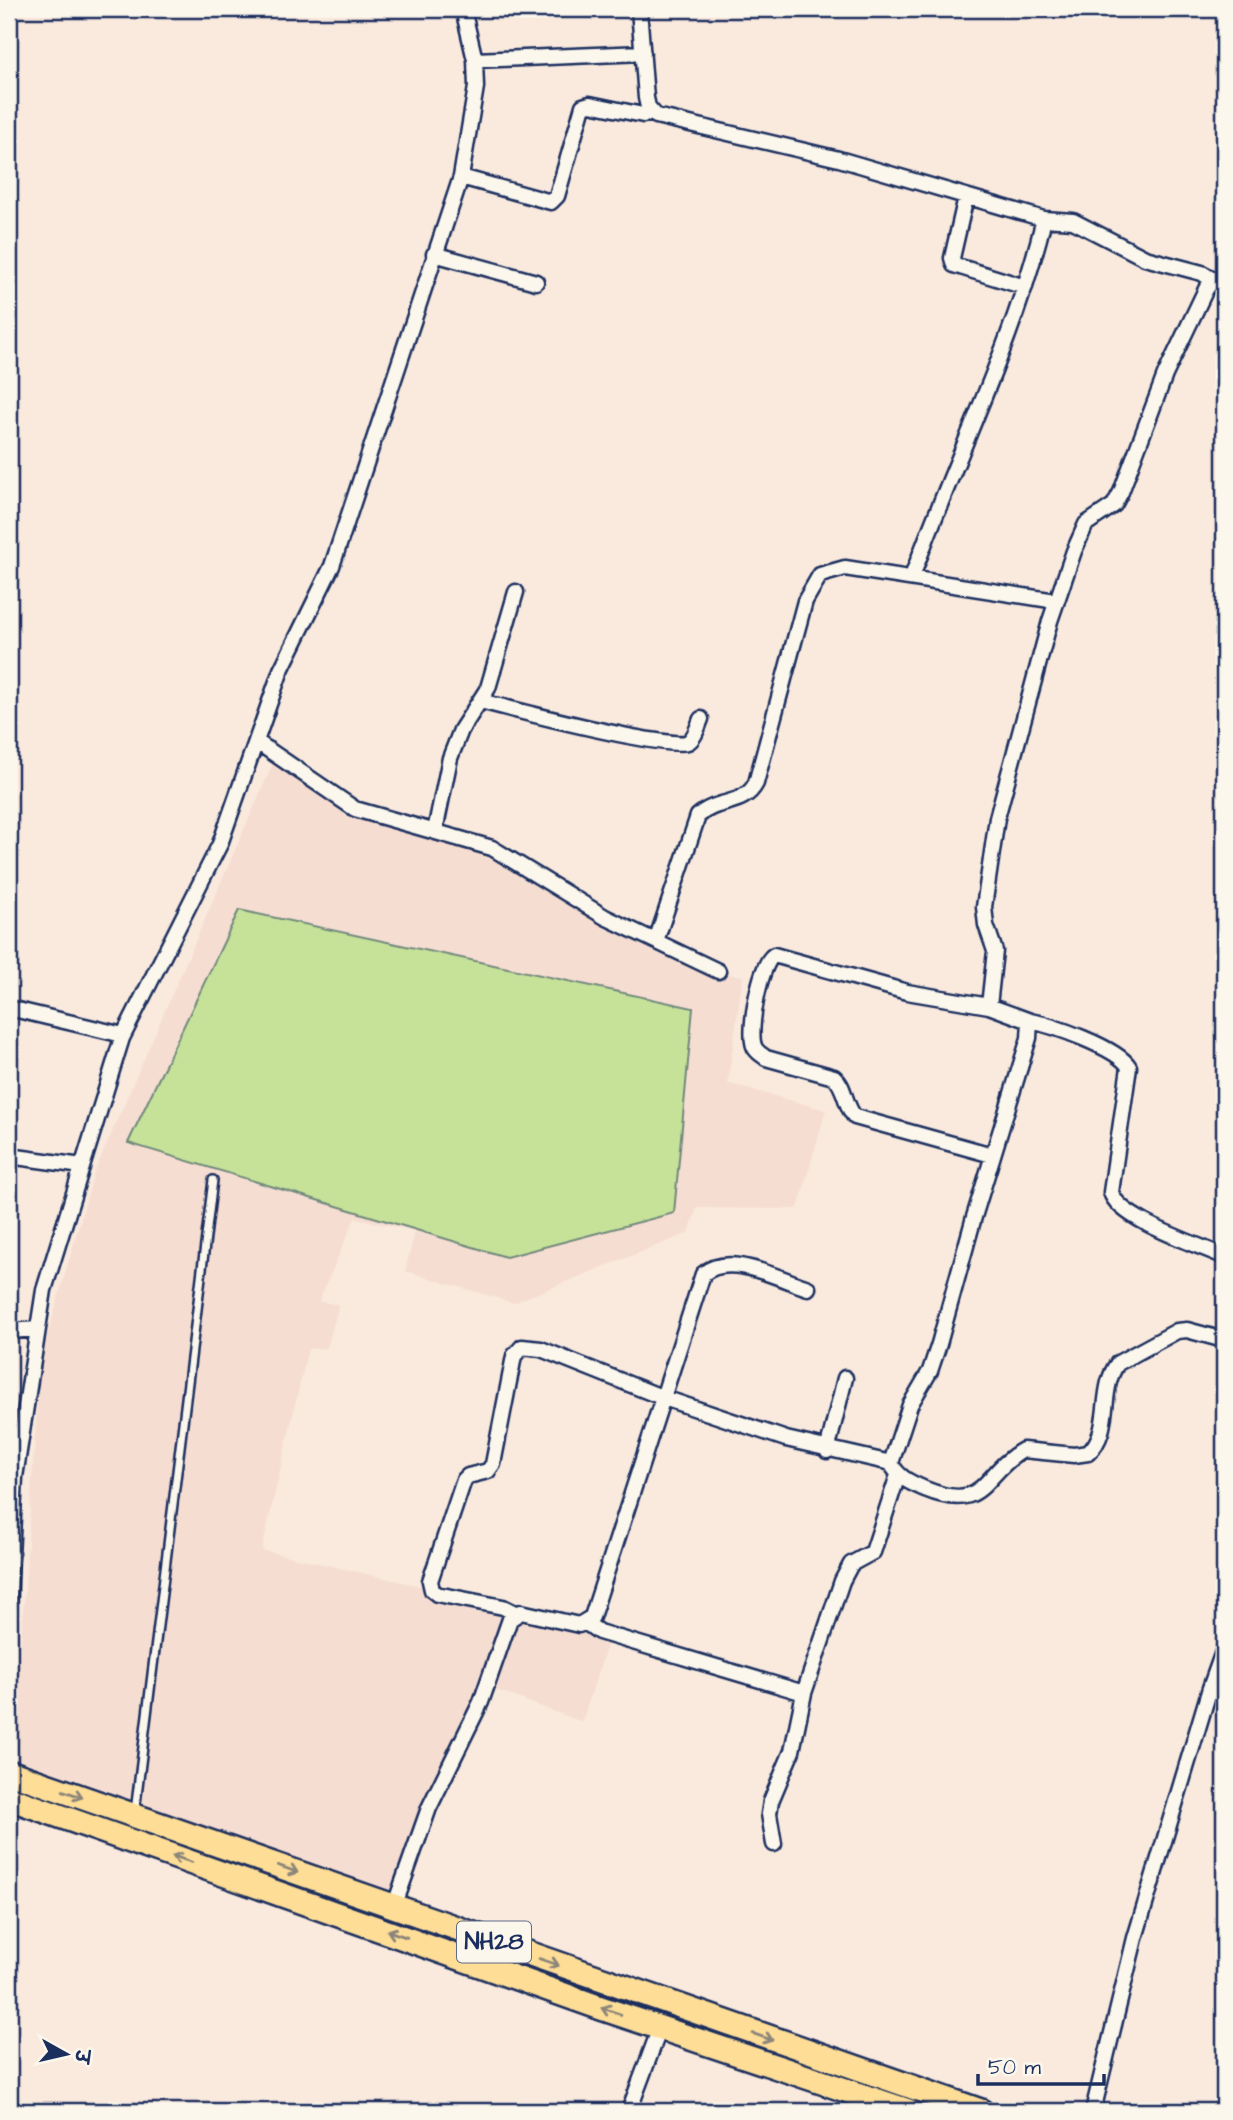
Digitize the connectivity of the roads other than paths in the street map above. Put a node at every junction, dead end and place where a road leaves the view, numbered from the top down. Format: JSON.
{"nodes":[{"id":1,"x":463,"y":9,"type":"edge"},
{"id":2,"x":639,"y":9,"type":"edge"},
{"id":3,"x":643,"y":54,"type":"junction"},
{"id":4,"x":475,"y":60,"type":"junction"},
{"id":5,"x":652,"y":113,"type":"junction"},
{"id":6,"x":461,"y":177,"type":"junction"},
{"id":7,"x":966,"y":197,"type":"junction"},
{"id":8,"x":1044,"y":219,"type":"junction"},
{"id":9,"x":434,"y":254,"type":"junction"},
{"id":10,"x":1219,"y":279,"type":"edge"},
{"id":11,"x":536,"y":282,"type":"dead end"},
{"id":12,"x":1025,"y":287,"type":"junction"},
{"id":13,"x":912,"y":577,"type":"junction"},
{"id":14,"x":516,"y":592,"type":"dead end"},
{"id":15,"x":1056,"y":601,"type":"junction"},
{"id":16,"x":480,"y":701,"type":"junction"},
{"id":17,"x":701,"y":719,"type":"dead end"},
{"id":18,"x":257,"y":742,"type":"junction"},
{"id":19,"x":435,"y":831,"type":"junction"},
{"id":20,"x":656,"y":941,"type":"junction"},
{"id":21,"x":718,"y":971,"type":"dead end"},
{"id":22,"x":989,"y":1006,"type":"junction"},
{"id":23,"x":9,"y":1008,"type":"edge"},
{"id":24,"x":1030,"y":1021,"type":"junction"},
{"id":25,"x":123,"y":1035,"type":"junction"},
{"id":26,"x":992,"y":1155,"type":"junction"},
{"id":27,"x":9,"y":1156,"type":"edge"},
{"id":28,"x":82,"y":1166,"type":"junction"},
{"id":29,"x":213,"y":1180,"type":"dead end"},
{"id":30,"x":1223,"y":1256,"type":"edge"},
{"id":31,"x":808,"y":1288,"type":"dead end"},
{"id":32,"x":38,"y":1329,"type":"junction"},
{"id":33,"x":9,"y":1331,"type":"edge"},
{"id":34,"x":1224,"y":1339,"type":"edge"},
{"id":35,"x":845,"y":1378,"type":"dead end"},
{"id":36,"x":664,"y":1398,"type":"junction"},
{"id":37,"x":827,"y":1451,"type":"junction"},
{"id":38,"x":894,"y":1469,"type":"junction"},
{"id":39,"x":9,"y":1597,"type":"edge"},
{"id":40,"x":515,"y":1613,"type":"junction"},
{"id":41,"x":586,"y":1623,"type":"junction"},
{"id":42,"x":1224,"y":1649,"type":"edge"},
{"id":43,"x":804,"y":1693,"type":"junction"},
{"id":44,"x":9,"y":1772,"type":"edge"},
{"id":45,"x":9,"y":1798,"type":"edge"},
{"id":46,"x":135,"y":1815,"type":"junction"},
{"id":47,"x":774,"y":1844,"type":"dead end"},
{"id":48,"x":394,"y":1907,"type":"junction"},
{"id":49,"x":660,"y":2028,"type":"junction"},
{"id":50,"x":629,"y":2111,"type":"edge"},
{"id":51,"x":908,"y":2111,"type":"edge"},
{"id":52,"x":981,"y":2111,"type":"edge"},
{"id":53,"x":1093,"y":2111,"type":"edge"}],
"edges":[{"from":1,"to":4,"type":"street"},
{"from":2,"to":3,"type":"street"},
{"from":3,"to":4,"type":"street"},
{"from":3,"to":5,"type":"street"},
{"from":4,"to":6,"type":"street"},
{"from":5,"to":6,"type":"street"},
{"from":5,"to":7,"type":"street"},
{"from":6,"to":9,"type":"street"},
{"from":7,"to":8,"type":"street"},
{"from":7,"to":12,"type":"street"},
{"from":8,"to":10,"type":"street"},
{"from":8,"to":12,"type":"street"},
{"from":9,"to":11,"type":"street"},
{"from":9,"to":18,"type":"street"},
{"from":10,"to":15,"type":"street"},
{"from":12,"to":13,"type":"street"},
{"from":13,"to":15,"type":"street"},
{"from":13,"to":20,"type":"street"},
{"from":14,"to":16,"type":"street"},
{"from":15,"to":22,"type":"street"},
{"from":16,"to":17,"type":"street"},
{"from":16,"to":19,"type":"street"},
{"from":18,"to":19,"type":"street"},
{"from":18,"to":25,"type":"street"},
{"from":19,"to":20,"type":"street"},
{"from":20,"to":21,"type":"street"},
{"from":22,"to":24,"type":"street"},
{"from":22,"to":26,"type":"street"},
{"from":23,"to":25,"type":"street"},
{"from":24,"to":26,"type":"street"},
{"from":24,"to":30,"type":"street"},
{"from":25,"to":28,"type":"street"},
{"from":26,"to":38,"type":"street"},
{"from":27,"to":28,"type":"street"},
{"from":28,"to":32,"type":"street"},
{"from":29,"to":46,"type":"lane"},
{"from":31,"to":36,"type":"street"},
{"from":32,"to":33,"type":"street"},
{"from":32,"to":39,"type":"street"},
{"from":34,"to":38,"type":"street"},
{"from":35,"to":37,"type":"street"},
{"from":36,"to":37,"type":"street"},
{"from":36,"to":40,"type":"street"},
{"from":36,"to":41,"type":"street"},
{"from":37,"to":38,"type":"street"},
{"from":38,"to":43,"type":"street"},
{"from":40,"to":41,"type":"street"},
{"from":40,"to":48,"type":"street"},
{"from":41,"to":43,"type":"street"},
{"from":42,"to":53,"type":"street"},
{"from":43,"to":47,"type":"street"},
{"from":44,"to":46,"type":"highway","number":"NH28","one_way":true},
{"from":49,"to":45,"type":"highway","number":"NH28","one_way":true},
{"from":46,"to":48,"type":"highway","number":"NH28","one_way":true},
{"from":48,"to":52,"type":"highway","number":"NH28","one_way":true},
{"from":49,"to":50,"type":"street"},
{"from":49,"to":51,"type":"highway","number":"NH28"}]}
